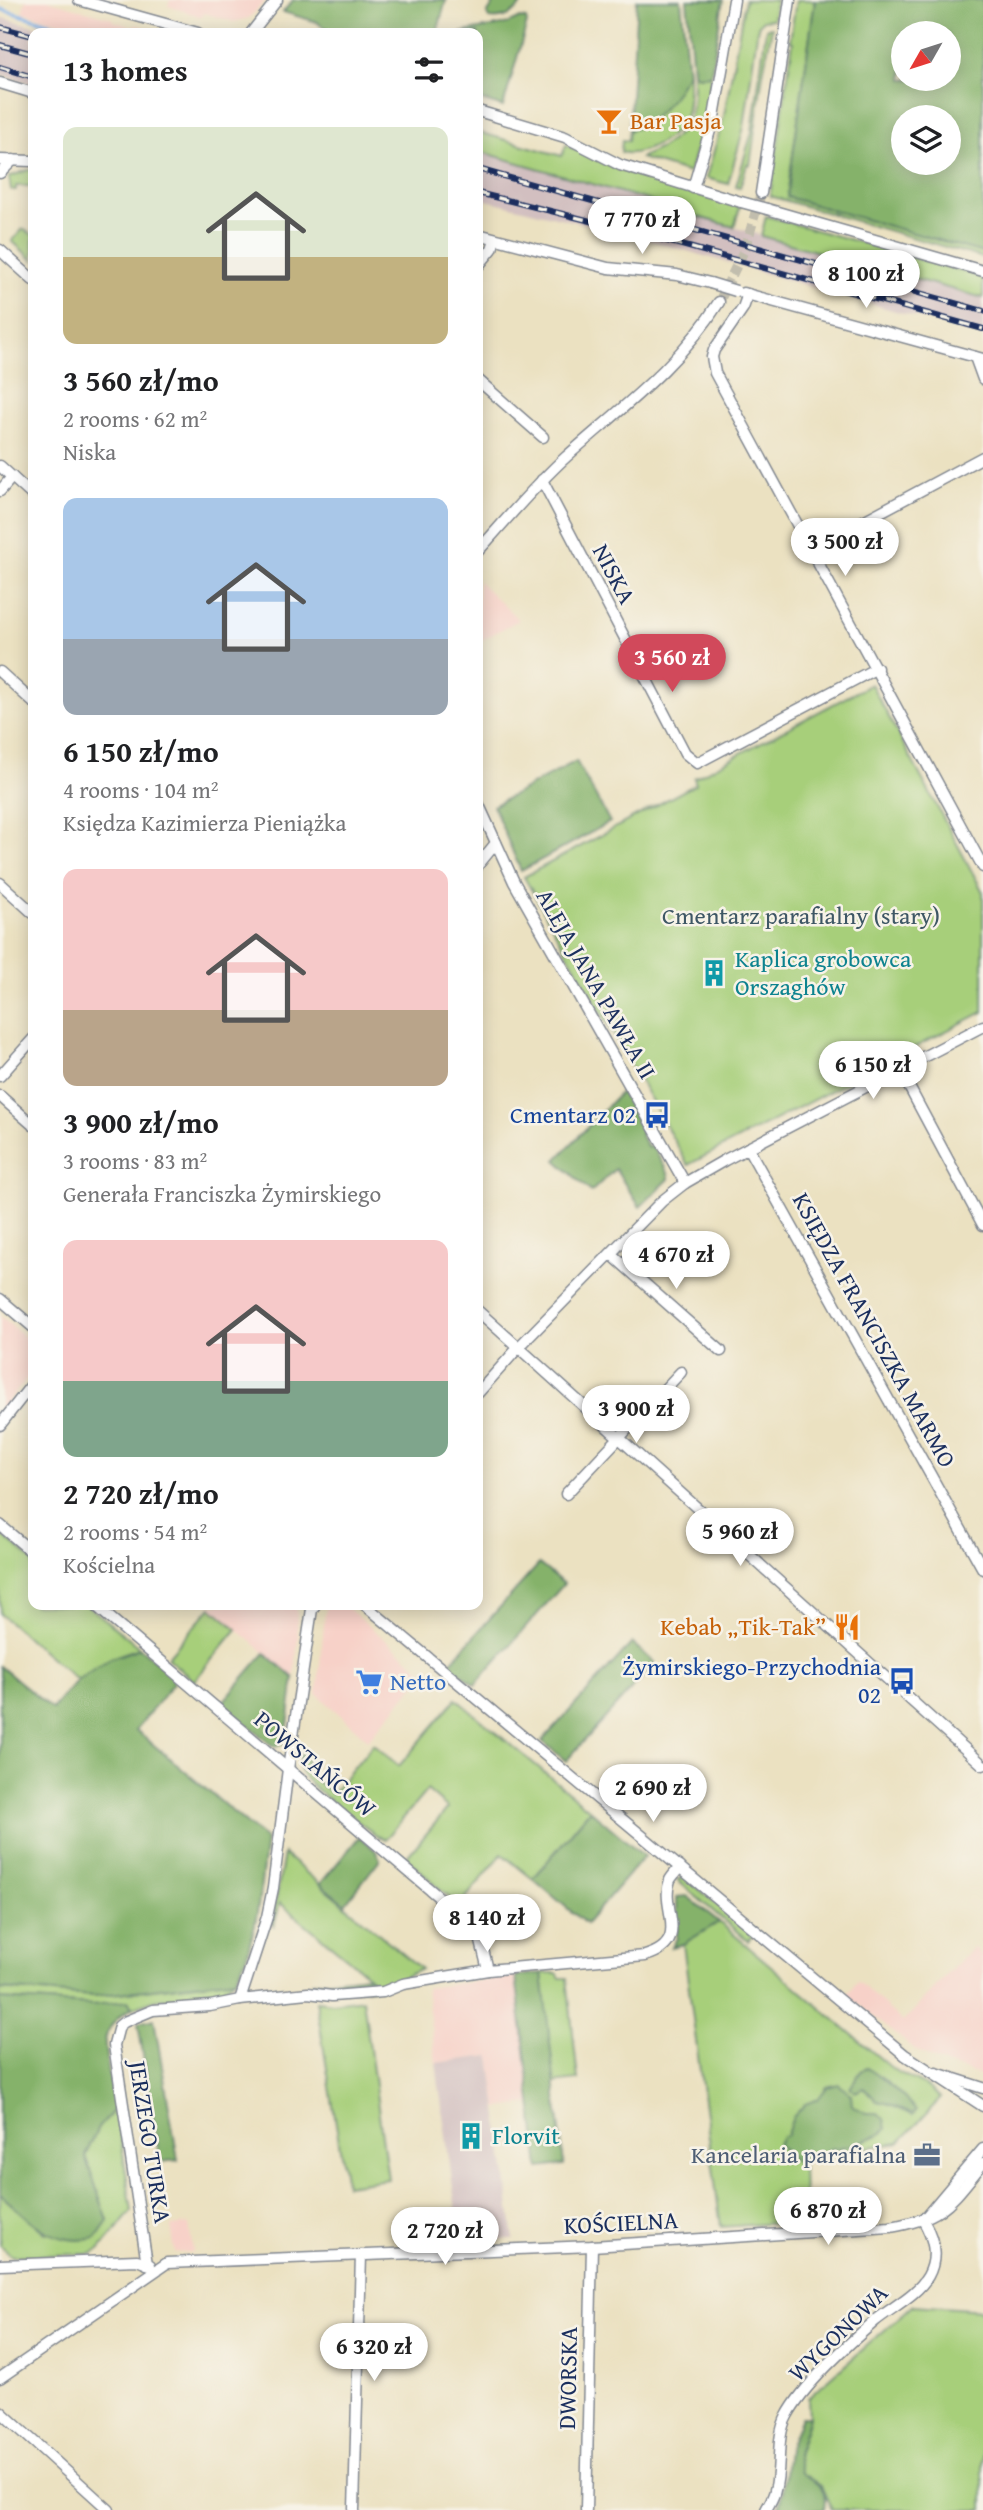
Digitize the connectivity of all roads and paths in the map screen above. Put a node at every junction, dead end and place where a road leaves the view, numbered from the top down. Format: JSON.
{"nodes":[{"id":1,"x":79,"y":0,"type":"edge"},
{"id":2,"x":277,"y":0,"type":"edge"},
{"id":3,"x":734,"y":0,"type":"edge"},
{"id":4,"x":790,"y":0,"type":"edge"},
{"id":5,"x":180,"y":28,"type":"edge"},
{"id":6,"x":255,"y":28,"type":"edge"},
{"id":7,"x":0,"y":83,"type":"edge"},
{"id":8,"x":28,"y":91,"type":"edge"},
{"id":9,"x":483,"y":112,"type":"edge"},
{"id":10,"x":0,"y":160,"type":"edge"},
{"id":11,"x":13,"y":160,"type":"junction"},
{"id":12,"x":28,"y":161,"type":"edge"},
{"id":13,"x":0,"y":173,"type":"edge"},
{"id":14,"x":693,"y":188,"type":"junction"},
{"id":15,"x":761,"y":192,"type":"tunnel mouth"},
{"id":16,"x":483,"y":235,"type":"edge"},
{"id":17,"x":495,"y":239,"type":"junction"},
{"id":18,"x":0,"y":250,"type":"edge"},
{"id":19,"x":483,"y":260,"type":"edge"},
{"id":20,"x":983,"y":271,"type":"edge"},
{"id":21,"x":28,"y":275,"type":"edge"},
{"id":22,"x":742,"y":292,"type":"junction"},
{"id":23,"x":719,"y":302,"type":"tunnel mouth"},
{"id":24,"x":979,"y":358,"type":"edge"},
{"id":25,"x":983,"y":379,"type":"edge"},
{"id":26,"x":483,"y":384,"type":"edge"},
{"id":27,"x":543,"y":437,"type":"dead end"},
{"id":28,"x":983,"y":457,"type":"edge"},
{"id":29,"x":0,"y":466,"type":"edge"},
{"id":30,"x":12,"y":477,"type":"junction"},
{"id":31,"x":542,"y":480,"type":"junction"},
{"id":32,"x":0,"y":491,"type":"edge"},
{"id":33,"x":28,"y":491,"type":"edge"},
{"id":34,"x":483,"y":545,"type":"edge"},
{"id":35,"x":811,"y":549,"type":"junction"},
{"id":36,"x":877,"y":668,"type":"junction"},
{"id":37,"x":0,"y":672,"type":"edge"},
{"id":38,"x":28,"y":697,"type":"edge"},
{"id":39,"x":483,"y":814,"type":"edge"},
{"id":40,"x":496,"y":843,"type":"junction"},
{"id":41,"x":483,"y":859,"type":"edge"},
{"id":42,"x":983,"y":867,"type":"edge"},
{"id":43,"x":0,"y":883,"type":"edge"},
{"id":44,"x":28,"y":908,"type":"edge"},
{"id":45,"x":983,"y":1026,"type":"edge"},
{"id":46,"x":28,"y":1045,"type":"edge"},
{"id":47,"x":900,"y":1070,"type":"junction"},
{"id":48,"x":0,"y":1076,"type":"edge"},
{"id":49,"x":0,"y":1096,"type":"edge"},
{"id":50,"x":28,"y":1121,"type":"edge"},
{"id":51,"x":748,"y":1148,"type":"junction"},
{"id":52,"x":685,"y":1183,"type":"junction"},
{"id":53,"x":983,"y":1224,"type":"edge"},
{"id":54,"x":611,"y":1254,"type":"junction"},
{"id":55,"x":0,"y":1299,"type":"edge"},
{"id":56,"x":483,"y":1316,"type":"edge"},
{"id":57,"x":28,"y":1323,"type":"edge"},
{"id":58,"x":518,"y":1348,"type":"junction"},
{"id":59,"x":721,"y":1351,"type":"dead end"},
{"id":60,"x":681,"y":1372,"type":"dead end"},
{"id":61,"x":483,"y":1387,"type":"edge"},
{"id":62,"x":28,"y":1390,"type":"edge"},
{"id":63,"x":0,"y":1426,"type":"edge"},
{"id":64,"x":619,"y":1436,"type":"junction"},
{"id":65,"x":566,"y":1494,"type":"dead end"},
{"id":66,"x":0,"y":1525,"type":"edge"},
{"id":67,"x":28,"y":1549,"type":"edge"},
{"id":68,"x":983,"y":1569,"type":"edge"},
{"id":69,"x":100,"y":1610,"type":"edge"},
{"id":70,"x":312,"y":1610,"type":"edge"},
{"id":71,"x":371,"y":1610,"type":"edge"},
{"id":72,"x":983,"y":1765,"type":"edge"},
{"id":73,"x":288,"y":1769,"type":"junction"},
{"id":74,"x":680,"y":1867,"type":"junction"},
{"id":75,"x":488,"y":1970,"type":"junction"},
{"id":76,"x":240,"y":2000,"type":"junction"},
{"id":77,"x":922,"y":2068,"type":"junction"},
{"id":78,"x":983,"y":2088,"type":"edge"},
{"id":79,"x":983,"y":2106,"type":"edge"},
{"id":80,"x":983,"y":2149,"type":"edge"},
{"id":81,"x":983,"y":2163,"type":"edge"},
{"id":82,"x":923,"y":2220,"type":"junction"},
{"id":83,"x":593,"y":2246,"type":"junction"},
{"id":84,"x":361,"y":2255,"type":"junction"},
{"id":85,"x":0,"y":2264,"type":"edge"},
{"id":86,"x":151,"y":2267,"type":"junction"},
{"id":87,"x":0,"y":2378,"type":"edge"},
{"id":88,"x":0,"y":2411,"type":"edge"},
{"id":89,"x":108,"y":2510,"type":"edge"},
{"id":90,"x":354,"y":2510,"type":"edge"},
{"id":91,"x":586,"y":2510,"type":"edge"},
{"id":92,"x":766,"y":2510,"type":"edge"}],
"edges":[{"from":1,"to":5,"type":"street"},
{"from":2,"to":6,"type":"street"},
{"from":3,"to":14,"type":"street"},
{"from":4,"to":15,"type":"street"},
{"from":7,"to":8,"type":"street"},
{"from":9,"to":14,"type":"street"},
{"from":10,"to":11,"type":"street"},
{"from":11,"to":12,"type":"street"},
{"from":11,"to":13,"type":"street"},
{"from":14,"to":20,"type":"street","bridge":true},
{"from":16,"to":17,"type":"street"},
{"from":17,"to":19,"type":"street"},
{"from":17,"to":22,"type":"street","bridge":true},
{"from":18,"to":21,"type":"street"},
{"from":22,"to":24,"type":"street"},
{"from":22,"to":35,"type":"street"},
{"from":23,"to":31,"type":"street"},
{"from":24,"to":25,"type":"street"},
{"from":26,"to":27,"type":"street"},
{"from":28,"to":35,"type":"street"},
{"from":29,"to":30,"type":"street"},
{"from":30,"to":32,"type":"street"},
{"from":30,"to":33,"type":"street"},
{"from":31,"to":34,"type":"street"},
{"from":31,"to":36,"type":"street","name":"NISKA"},
{"from":35,"to":36,"type":"street"},
{"from":36,"to":42,"type":"street"},
{"from":37,"to":38,"type":"street"},
{"from":39,"to":40,"type":"street","name":"ALEJA JANA PAWŁA II"},
{"from":40,"to":41,"type":"street"},
{"from":40,"to":52,"type":"street","name":"ALEJA JANA PAWŁA II"},
{"from":43,"to":44,"type":"street"},
{"from":45,"to":47,"type":"street"},
{"from":46,"to":48,"type":"street"},
{"from":47,"to":51,"type":"street"},
{"from":47,"to":53,"type":"street"},
{"from":49,"to":50,"type":"street"},
{"from":51,"to":52,"type":"street"},
{"from":51,"to":68,"type":"street","name":"KSIĘDZA FRANCISZKA MARMO"},
{"from":52,"to":54,"type":"street"},
{"from":54,"to":58,"type":"street"},
{"from":54,"to":59,"type":"street"},
{"from":55,"to":57,"type":"street"},
{"from":56,"to":58,"type":"street"},
{"from":58,"to":61,"type":"street"},
{"from":58,"to":64,"type":"street"},
{"from":60,"to":64,"type":"street"},
{"from":62,"to":63,"type":"street"},
{"from":64,"to":65,"type":"street"},
{"from":64,"to":72,"type":"street"},
{"from":66,"to":67,"type":"street"},
{"from":69,"to":73,"type":"street","name":"POWSTAŃCÓW"},
{"from":70,"to":73,"type":"street"},
{"from":71,"to":74,"type":"street"},
{"from":73,"to":75,"type":"street","name":"POWSTAŃCÓW"},
{"from":73,"to":76,"type":"street"},
{"from":74,"to":75,"type":"street"},
{"from":74,"to":77,"type":"street"},
{"from":75,"to":76,"type":"street"},
{"from":76,"to":86,"type":"street","name":"JERZEGO TURKA"},
{"from":77,"to":78,"type":"street"},
{"from":77,"to":79,"type":"street"},
{"from":80,"to":82,"type":"street"},
{"from":81,"to":82,"type":"street","name":"KOŚCIELNA"},
{"from":82,"to":83,"type":"street","name":"KOŚCIELNA"},
{"from":82,"to":92,"type":"street","name":"WYGONOWA"},
{"from":83,"to":84,"type":"street","name":"KOŚCIELNA"},
{"from":83,"to":91,"type":"street","name":"DWORSKA"},
{"from":84,"to":86,"type":"street","name":"KOŚCIELNA"},
{"from":84,"to":90,"type":"street"},
{"from":85,"to":86,"type":"street"},
{"from":86,"to":87,"type":"street"},
{"from":88,"to":89,"type":"street"}]}
